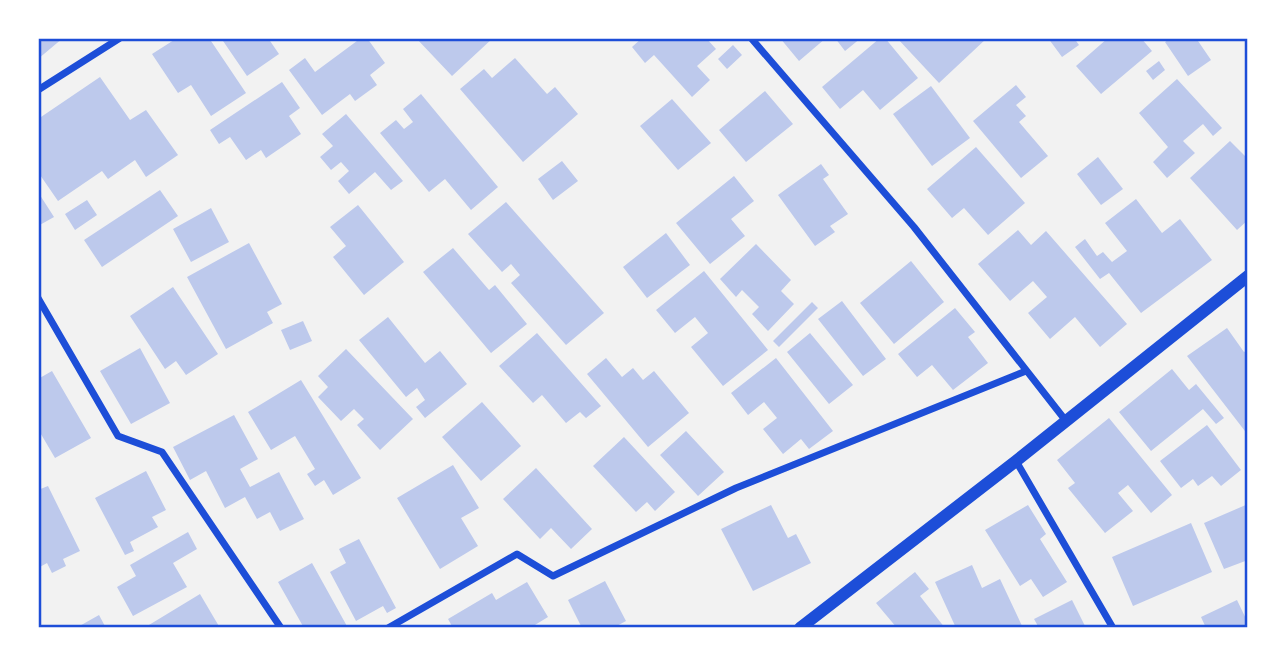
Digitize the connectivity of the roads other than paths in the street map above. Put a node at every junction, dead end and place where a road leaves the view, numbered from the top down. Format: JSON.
{"nodes":[{"id":1,"x":120,"y":38,"type":"edge"},
{"id":2,"x":751,"y":38,"type":"edge"},
{"id":3,"x":38,"y":90,"type":"edge"},
{"id":4,"x":1248,"y":276,"type":"edge"},
{"id":5,"x":38,"y":298,"type":"edge"},
{"id":6,"x":1026,"y":371,"type":"junction"},
{"id":7,"x":1066,"y":421,"type":"junction"},
{"id":8,"x":1016,"y":461,"type":"junction"},
{"id":9,"x":281,"y":628,"type":"edge"},
{"id":10,"x":388,"y":628,"type":"edge"},
{"id":11,"x":800,"y":628,"type":"edge"},
{"id":12,"x":1113,"y":628,"type":"edge"}],
"edges":[{"from":1,"to":3,"type":"street"},
{"from":2,"to":6,"type":"street"},
{"from":4,"to":7,"type":"street"},
{"from":5,"to":9,"type":"street"},
{"from":6,"to":7,"type":"street"},
{"from":6,"to":10,"type":"street"},
{"from":7,"to":8,"type":"street"},
{"from":8,"to":11,"type":"street"},
{"from":8,"to":12,"type":"street"}]}
